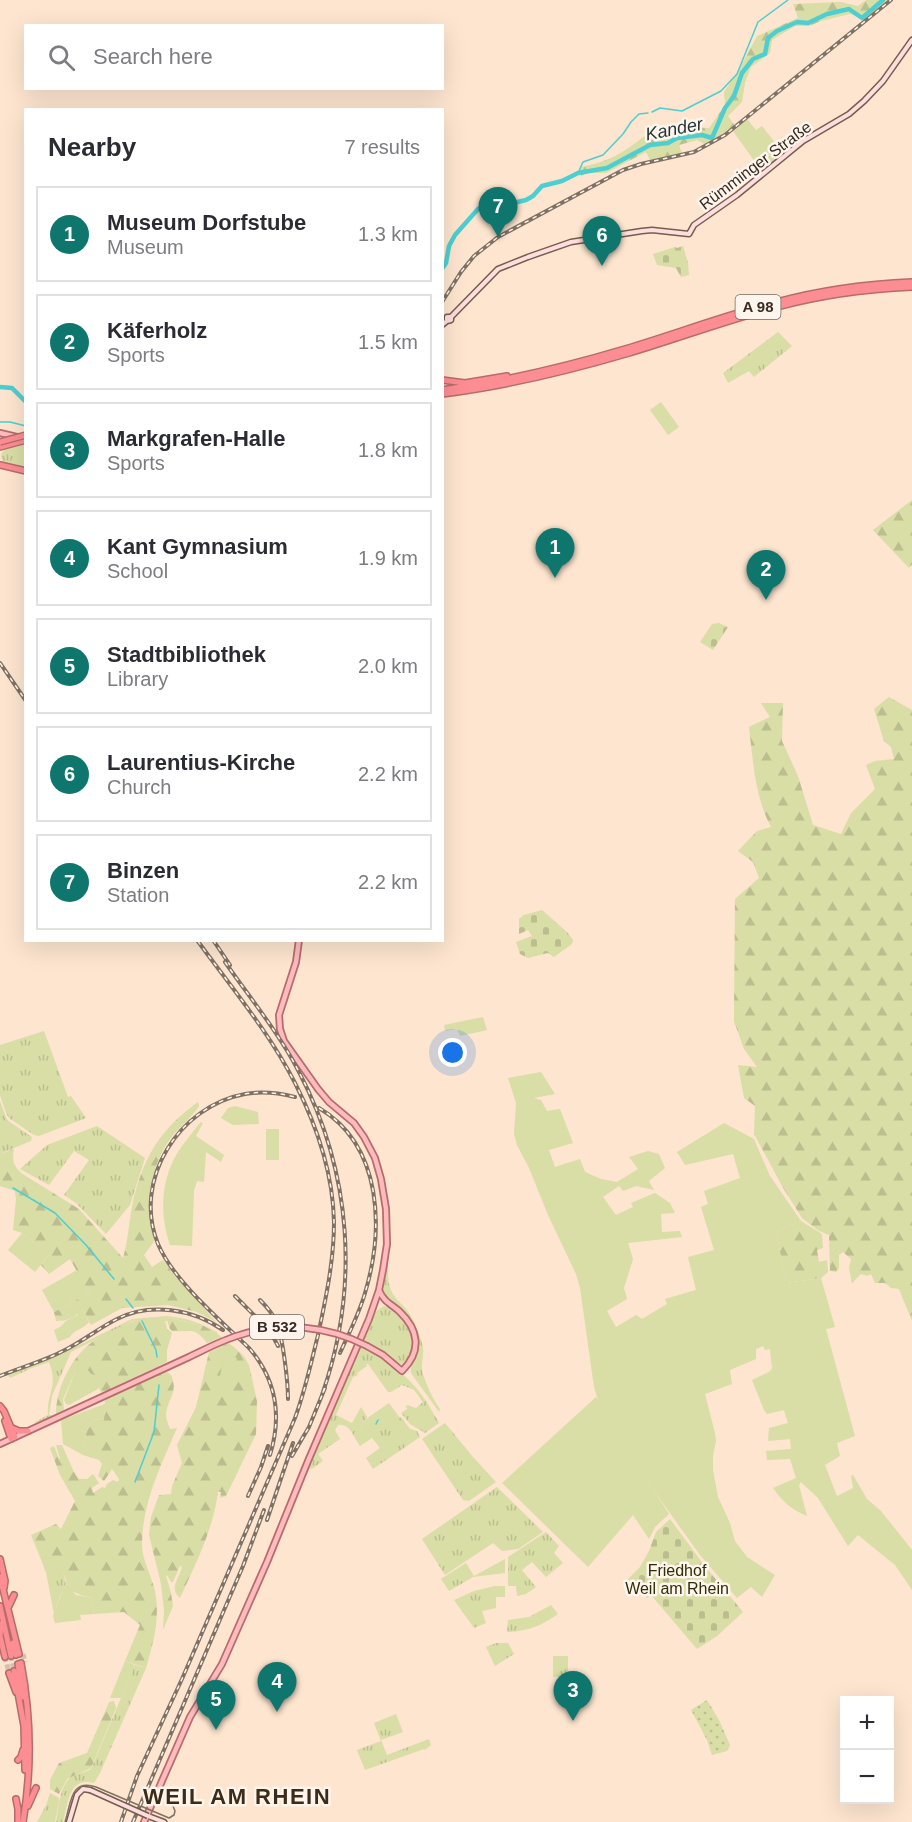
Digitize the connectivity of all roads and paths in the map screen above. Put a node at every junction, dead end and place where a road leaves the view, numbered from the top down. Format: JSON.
{"nodes":[{"id":1,"x":912,"y":40,"type":"edge"},
{"id":2,"x":912,"y":282,"type":"edge"},
{"id":3,"x":912,"y":287,"type":"edge"},
{"id":4,"x":444,"y":323,"type":"edge"},
{"id":5,"x":542,"y":372,"type":"junction"},
{"id":6,"x":444,"y":380,"type":"edge"},
{"id":7,"x":444,"y":392,"type":"edge"},
{"id":8,"x":444,"y":392,"type":"edge"},
{"id":9,"x":0,"y":433,"type":"edge"},
{"id":10,"x":24,"y":438,"type":"edge"},
{"id":11,"x":24,"y":438,"type":"edge"},
{"id":12,"x":2,"y":444,"type":"edge"},
{"id":13,"x":0,"y":452,"type":"edge"},
{"id":14,"x":0,"y":460,"type":"edge"},
{"id":15,"x":2,"y":465,"type":"edge"},
{"id":16,"x":24,"y":470,"type":"edge"},
{"id":17,"x":299,"y":942,"type":"edge"},
{"id":18,"x":379,"y":1290,"type":"junction"},
{"id":19,"x":376,"y":1299,"type":"junction"},
{"id":20,"x":384,"y":1304,"type":"junction"},
{"id":21,"x":372,"y":1312,"type":"junction"},
{"id":22,"x":0,"y":1406,"type":"edge"},
{"id":23,"x":0,"y":1412,"type":"edge"},
{"id":24,"x":12,"y":1428,"type":"junction"},
{"id":25,"x":29,"y":1430,"type":"junction"},
{"id":26,"x":13,"y":1438,"type":"junction"},
{"id":27,"x":0,"y":1444,"type":"edge"},
{"id":28,"x":0,"y":1559,"type":"edge"},
{"id":29,"x":0,"y":1577,"type":"edge"},
{"id":30,"x":3,"y":1590,"type":"junction"},
{"id":31,"x":14,"y":1595,"type":"dead end"},
{"id":32,"x":0,"y":1606,"type":"edge"},
{"id":33,"x":8,"y":1609,"type":"junction"},
{"id":34,"x":21,"y":1663,"type":"tunnel mouth"},
{"id":35,"x":11,"y":1672,"type":"tunnel mouth"},
{"id":36,"x":24,"y":1731,"type":"junction"},
{"id":37,"x":18,"y":1760,"type":"dead end"},
{"id":38,"x":36,"y":1788,"type":"dead end"},
{"id":39,"x":16,"y":1799,"type":"dead end"},
{"id":40,"x":21,"y":1822,"type":"edge"},
{"id":41,"x":69,"y":1822,"type":"edge"},
{"id":42,"x":144,"y":1822,"type":"edge"},
{"id":43,"x":164,"y":1822,"type":"edge"}],
"edges":[{"from":1,"to":4,"type":"main road","name":"Rümminger Straße"},
{"from":2,"to":5,"type":"highway","number":"A 98"},
{"from":3,"to":8,"type":"highway","number":"A 98"},
{"from":5,"to":6,"type":"highway"},
{"from":5,"to":7,"type":"highway","number":"A 98"},
{"from":9,"to":10,"type":"main road"},
{"from":11,"to":12,"type":"highway","bridge":true},
{"from":12,"to":13,"type":"highway"},
{"from":14,"to":15,"type":"highway"},
{"from":15,"to":16,"type":"highway"},
{"from":17,"to":18,"type":"main road"},
{"from":18,"to":19,"type":"main road"},
{"from":18,"to":20,"type":"main road"},
{"from":19,"to":20,"type":"main road"},
{"from":19,"to":21,"type":"main road"},
{"from":20,"to":21,"type":"main road"},
{"from":20,"to":25,"type":"main road","number":"B 532","bridge":true},
{"from":21,"to":42,"type":"main road"},
{"from":22,"to":24,"type":"highway"},
{"from":23,"to":26,"type":"highway"},
{"from":24,"to":25,"type":"highway"},
{"from":24,"to":26,"type":"highway"},
{"from":25,"to":26,"type":"main road","number":"B 532"},
{"from":26,"to":27,"type":"main road","number":"B 532"},
{"from":28,"to":30,"type":"highway"},
{"from":29,"to":30,"type":"highway"},
{"from":30,"to":33,"type":"highway"},
{"from":31,"to":33,"type":"highway"},
{"from":32,"to":33,"type":"highway"},
{"from":34,"to":40,"type":"highway"},
{"from":35,"to":36,"type":"highway"},
{"from":36,"to":37,"type":"highway"},
{"from":36,"to":40,"type":"highway"},
{"from":38,"to":40,"type":"highway"},
{"from":39,"to":40,"type":"highway"},
{"from":41,"to":43,"type":"main road","bridge":true}]}
